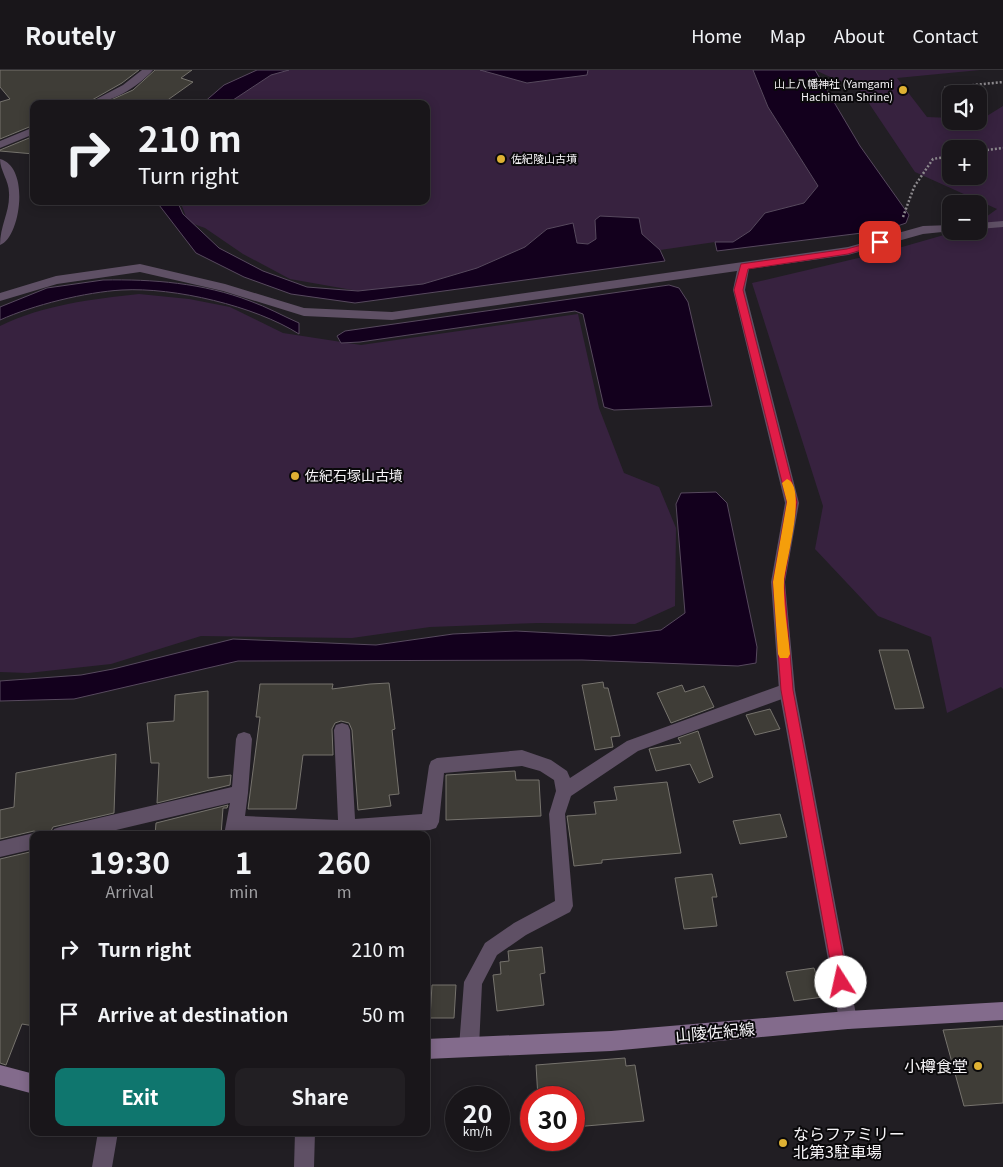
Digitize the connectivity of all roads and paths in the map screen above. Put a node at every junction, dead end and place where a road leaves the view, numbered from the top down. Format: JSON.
{"nodes":[{"id":1,"x":148,"y":70,"type":"edge"},
{"id":2,"x":1003,"y":82,"type":"edge"},
{"id":3,"x":974,"y":85,"type":"edge"},
{"id":4,"x":100,"y":100,"type":"edge"},
{"id":5,"x":30,"y":132,"type":"edge"},
{"id":6,"x":0,"y":145,"type":"edge"},
{"id":7,"x":1003,"y":148,"type":"edge"},
{"id":8,"x":987,"y":150,"type":"edge"},
{"id":9,"x":942,"y":157,"type":"edge"},
{"id":10,"x":0,"y":162,"type":"edge"},
{"id":11,"x":1003,"y":224,"type":"edge"},
{"id":12,"x":987,"y":225,"type":"edge"},
{"id":13,"x":942,"y":229,"type":"edge"},
{"id":14,"x":896,"y":238,"type":"junction"},
{"id":15,"x":0,"y":240,"type":"edge"},
{"id":16,"x":744,"y":266,"type":"junction"},
{"id":17,"x":0,"y":297,"type":"edge"},
{"id":18,"x":787,"y":690,"type":"junction"},
{"id":19,"x":342,"y":730,"type":"dead end"},
{"id":20,"x":244,"y":739,"type":"dead end"},
{"id":21,"x":564,"y":792,"type":"junction"},
{"id":22,"x":240,"y":793,"type":"junction"},
{"id":23,"x":347,"y":827,"type":"junction"},
{"id":24,"x":234,"y":829,"type":"edge"},
{"id":25,"x":77,"y":831,"type":"edge"},
{"id":26,"x":30,"y":842,"type":"edge"},
{"id":27,"x":0,"y":849,"type":"edge"},
{"id":28,"x":1003,"y":1011,"type":"edge"},
{"id":29,"x":848,"y":1020,"type":"junction"},
{"id":30,"x":468,"y":1047,"type":"junction"},
{"id":31,"x":430,"y":1049,"type":"edge"},
{"id":32,"x":0,"y":1075,"type":"edge"},
{"id":33,"x":30,"y":1083,"type":"edge"},
{"id":34,"x":107,"y":1136,"type":"edge"},
{"id":35,"x":305,"y":1136,"type":"edge"},
{"id":36,"x":102,"y":1167,"type":"edge"},
{"id":37,"x":304,"y":1167,"type":"edge"}],
"edges":[{"from":1,"to":4,"type":"street"},
{"from":2,"to":3,"type":"path"},
{"from":5,"to":6,"type":"street"},
{"from":7,"to":8,"type":"path"},
{"from":9,"to":14,"type":"path"},
{"from":10,"to":15,"type":"street"},
{"from":11,"to":12,"type":"street"},
{"from":13,"to":14,"type":"street"},
{"from":14,"to":16,"type":"street"},
{"from":16,"to":17,"type":"street"},
{"from":16,"to":18,"type":"street"},
{"from":18,"to":21,"type":"street"},
{"from":18,"to":29,"type":"street"},
{"from":19,"to":23,"type":"street"},
{"from":20,"to":22,"type":"street"},
{"from":21,"to":23,"type":"street"},
{"from":21,"to":30,"type":"street"},
{"from":22,"to":24,"type":"street"},
{"from":22,"to":25,"type":"street"},
{"from":23,"to":24,"type":"street"},
{"from":26,"to":27,"type":"street"},
{"from":28,"to":29,"type":"main road","name":"山陵佐紀線"},
{"from":29,"to":30,"type":"main road","name":"山陵佐紀線"},
{"from":30,"to":31,"type":"main road","name":"山陵佐紀線"},
{"from":32,"to":33,"type":"main road"},
{"from":34,"to":36,"type":"street"},
{"from":35,"to":37,"type":"street"}]}
